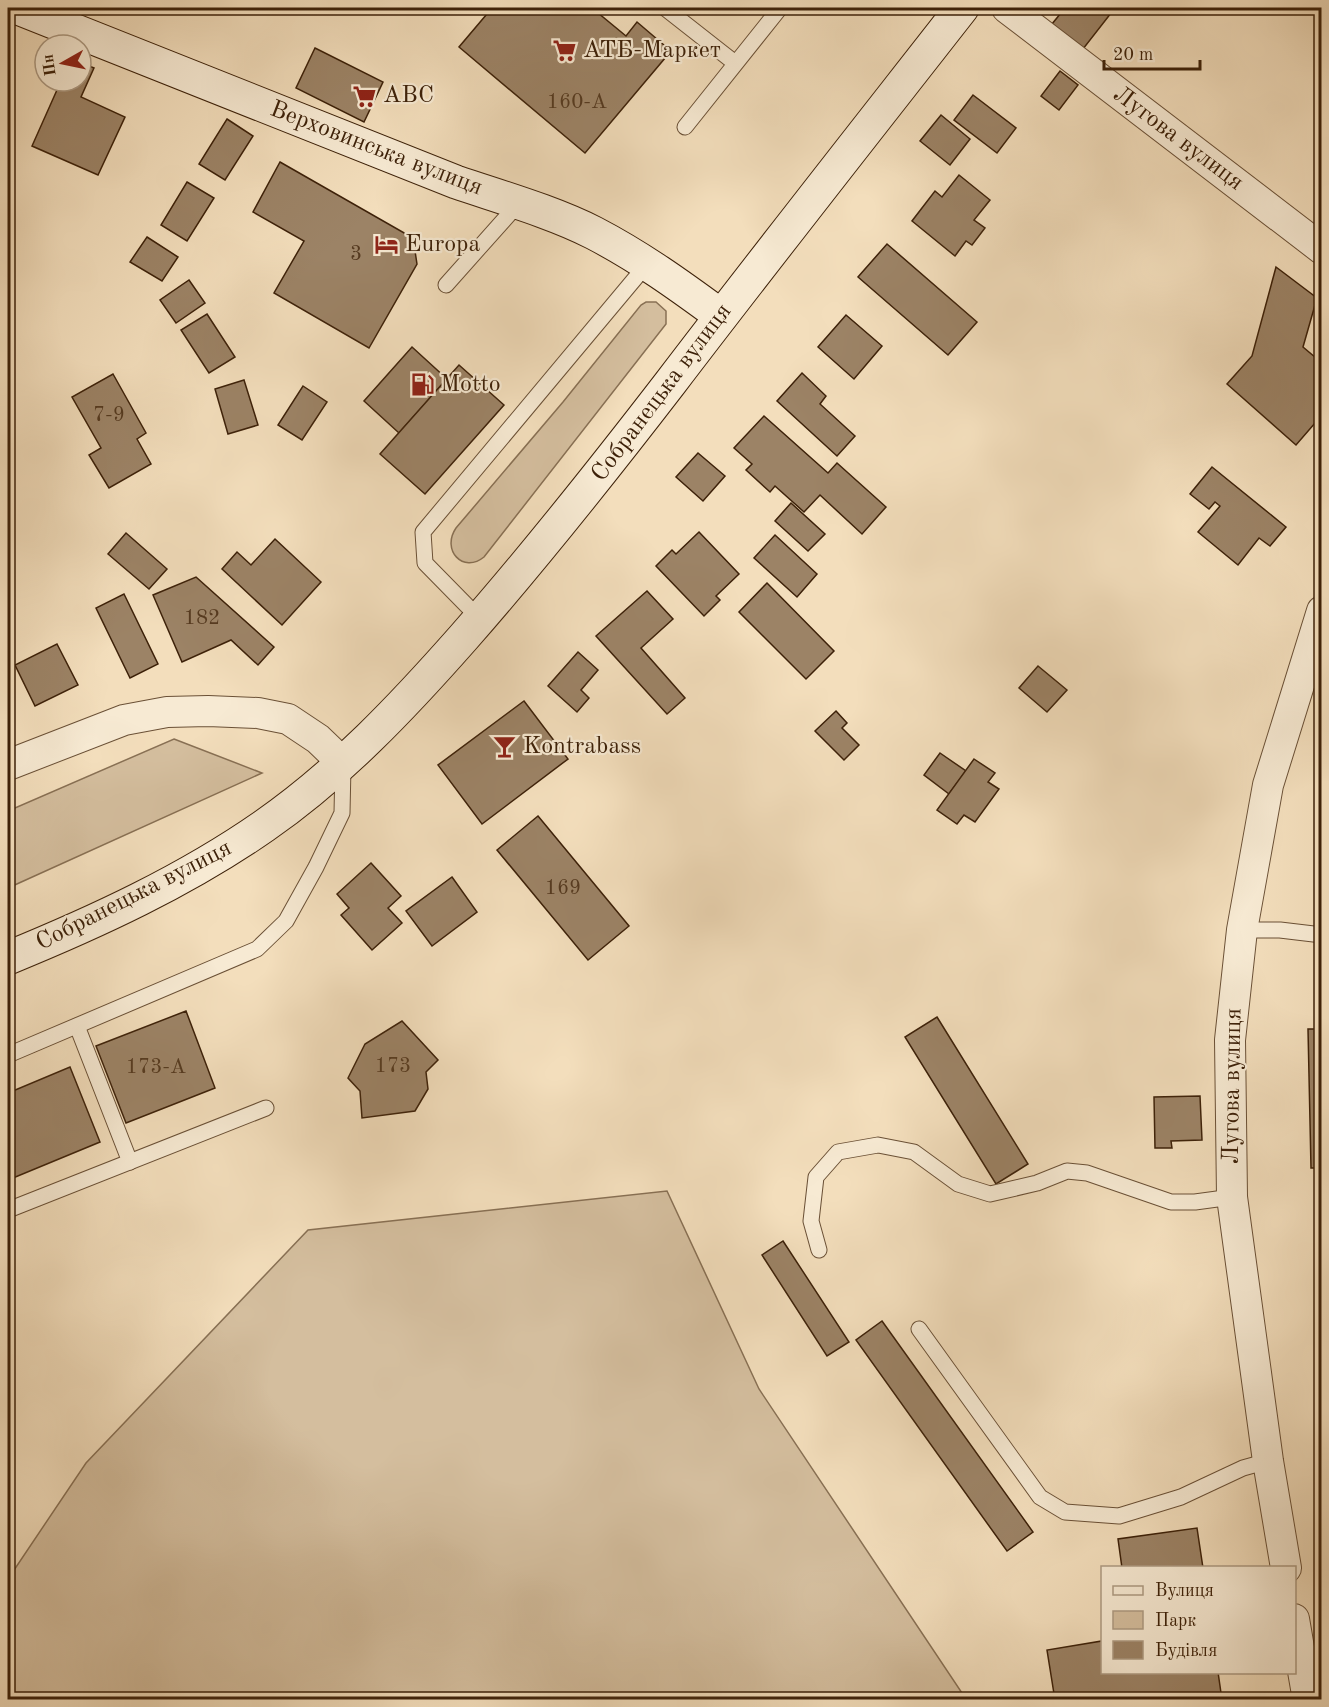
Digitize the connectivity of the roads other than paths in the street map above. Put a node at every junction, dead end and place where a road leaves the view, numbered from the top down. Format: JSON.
{"nodes":[{"id":1,"x":18,"y":8,"type":"edge"},
{"id":2,"x":665,"y":8,"type":"edge"},
{"id":3,"x":780,"y":8,"type":"edge"},
{"id":4,"x":962,"y":8,"type":"edge"},
{"id":5,"x":1007,"y":8,"type":"edge"},
{"id":6,"x":735,"y":63,"type":"junction"},
{"id":7,"x":685,"y":127,"type":"dead end"},
{"id":8,"x":519,"y":203,"type":"junction"},
{"id":9,"x":1322,"y":249,"type":"edge"},
{"id":10,"x":648,"y":263,"type":"junction"},
{"id":11,"x":446,"y":285,"type":"dead end"},
{"id":12,"x":721,"y":316,"type":"junction"},
{"id":13,"x":1322,"y":611,"type":"edge"},
{"id":14,"x":480,"y":619,"type":"junction"},
{"id":15,"x":343,"y":763,"type":"junction"},
{"id":16,"x":8,"y":765,"type":"edge"},
{"id":17,"x":1242,"y":930,"type":"junction"},
{"id":18,"x":1322,"y":935,"type":"edge"},
{"id":19,"x":8,"y":958,"type":"edge"},
{"id":20,"x":77,"y":1026,"type":"junction"},
{"id":21,"x":8,"y":1055,"type":"edge"},
{"id":22,"x":266,"y":1108,"type":"dead end"},
{"id":23,"x":130,"y":1162,"type":"junction"},
{"id":24,"x":1232,"y":1197,"type":"junction"},
{"id":25,"x":8,"y":1210,"type":"edge"},
{"id":26,"x":819,"y":1250,"type":"dead end"},
{"id":27,"x":919,"y":1329,"type":"dead end"},
{"id":28,"x":1268,"y":1461,"type":"junction"},
{"id":29,"x":1286,"y":1566,"type":"edge"},
{"id":30,"x":1296,"y":1631,"type":"edge"},
{"id":31,"x":1308,"y":1700,"type":"edge"}],
"edges":[{"from":1,"to":8,"type":"main road","name":"Верховинська вулиця"},
{"from":2,"to":6,"type":"lane"},
{"from":3,"to":6,"type":"lane"},
{"from":4,"to":12,"type":"main road","name":"Собранецька вулиця"},
{"from":5,"to":9,"type":"street","name":"Лугова вулиця"},
{"from":6,"to":7,"type":"lane"},
{"from":8,"to":10,"type":"main road","name":"Верховинська вулиця"},
{"from":8,"to":11,"type":"lane"},
{"from":10,"to":12,"type":"main road","name":"Верховинська вулиця"},
{"from":10,"to":14,"type":"lane"},
{"from":12,"to":14,"type":"main road","name":"Собранецька вулиця"},
{"from":13,"to":17,"type":"street","name":"Лугова вулиця"},
{"from":14,"to":15,"type":"main road","name":"Собранецька вулиця"},
{"from":15,"to":16,"type":"street"},
{"from":15,"to":19,"type":"main road","name":"Собранецька вулиця"},
{"from":15,"to":20,"type":"lane"},
{"from":17,"to":18,"type":"lane"},
{"from":17,"to":24,"type":"street","name":"Лугова вулиця"},
{"from":20,"to":21,"type":"lane"},
{"from":20,"to":23,"type":"lane"},
{"from":22,"to":23,"type":"lane"},
{"from":23,"to":25,"type":"lane"},
{"from":24,"to":26,"type":"lane"},
{"from":24,"to":28,"type":"street","name":"Лугова вулиця"},
{"from":27,"to":28,"type":"lane"},
{"from":28,"to":29,"type":"street","name":"Лугова вулиця"},
{"from":30,"to":31,"type":"street"}]}
